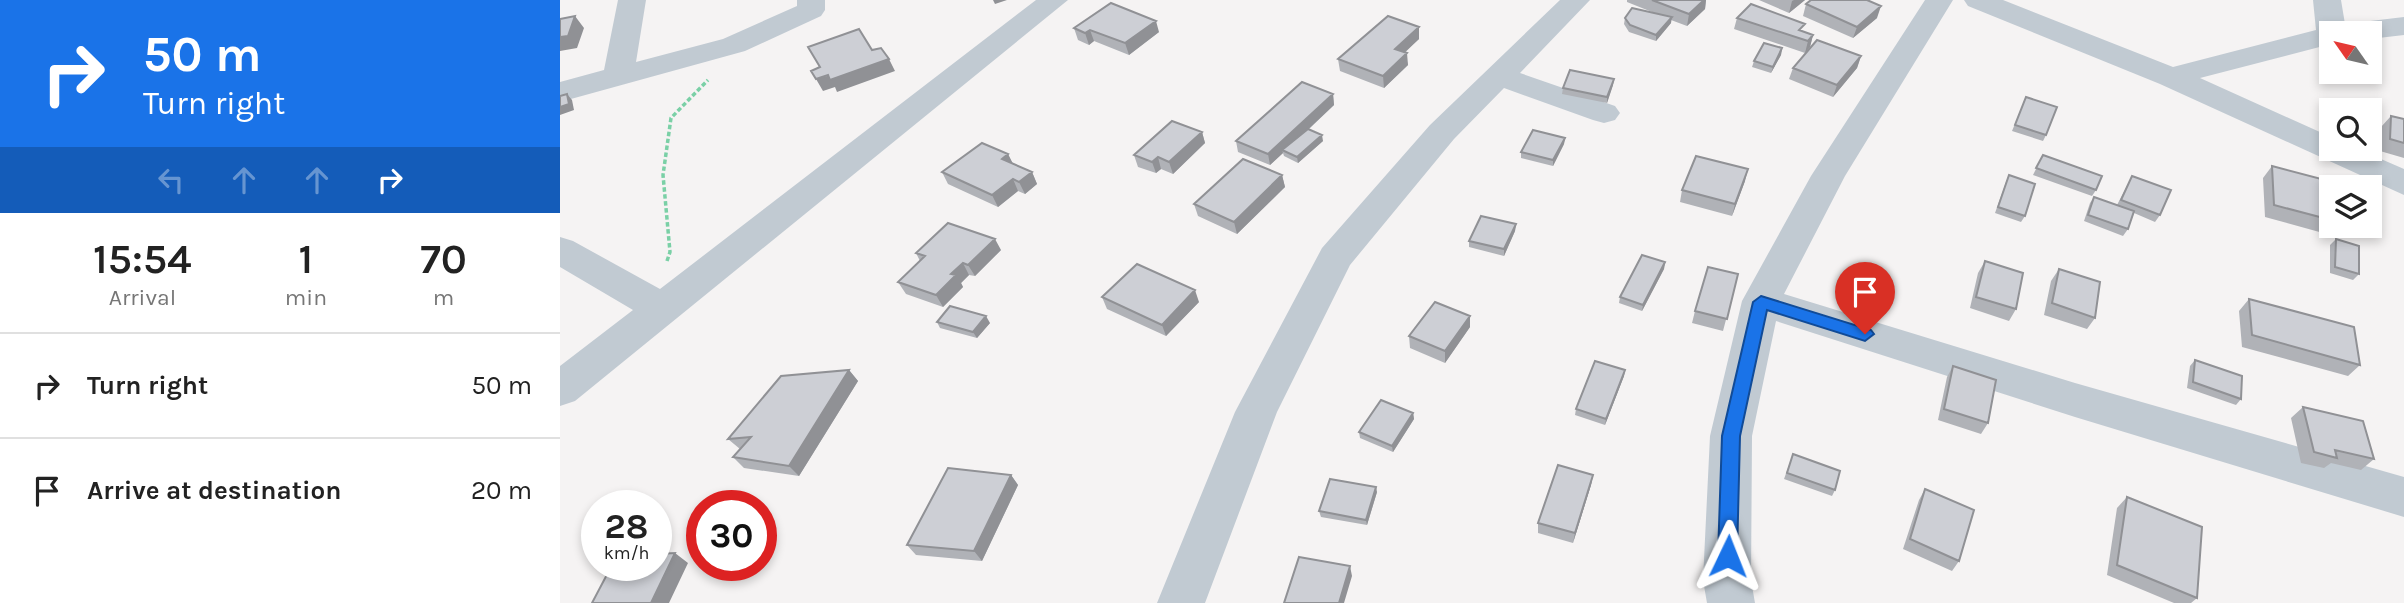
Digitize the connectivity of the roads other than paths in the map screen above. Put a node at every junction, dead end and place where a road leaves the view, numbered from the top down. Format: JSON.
{"nodes":[{"id":1,"x":632,"y":0,"type":"edge"},
{"id":2,"x":811,"y":0,"type":"edge"},
{"id":3,"x":1054,"y":0,"type":"edge"},
{"id":4,"x":1576,"y":0,"type":"edge"},
{"id":5,"x":1940,"y":0,"type":"edge"},
{"id":6,"x":1978,"y":0,"type":"edge"},
{"id":7,"x":2327,"y":0,"type":"edge"},
{"id":8,"x":2329,"y":21,"type":"edge"},
{"id":9,"x":2404,"y":26,"type":"edge"},
{"id":10,"x":2382,"y":29,"type":"edge"},
{"id":11,"x":2319,"y":37,"type":"edge"},
{"id":12,"x":619,"y":74,"type":"junction"},
{"id":13,"x":1499,"y":76,"type":"junction"},
{"id":14,"x":2171,"y":77,"type":"junction"},
{"id":15,"x":560,"y":92,"type":"edge"},
{"id":16,"x":1604,"y":113,"type":"dead end"},
{"id":17,"x":2404,"y":183,"type":"edge"},
{"id":18,"x":560,"y":250,"type":"edge"},
{"id":19,"x":1761,"y":302,"type":"junction"},
{"id":20,"x":658,"y":305,"type":"junction"},
{"id":21,"x":560,"y":389,"type":"edge"},
{"id":22,"x":2404,"y":497,"type":"edge"},
{"id":23,"x":1181,"y":603,"type":"edge"},
{"id":24,"x":1731,"y":603,"type":"edge"}],
"edges":[{"from":1,"to":12,"type":"street"},
{"from":2,"to":12,"type":"street"},
{"from":3,"to":20,"type":"street"},
{"from":4,"to":13,"type":"street"},
{"from":5,"to":19,"type":"street"},
{"from":6,"to":14,"type":"street"},
{"from":7,"to":8,"type":"street"},
{"from":9,"to":10,"type":"street"},
{"from":11,"to":14,"type":"street"},
{"from":12,"to":15,"type":"street"},
{"from":13,"to":16,"type":"street"},
{"from":13,"to":23,"type":"street"},
{"from":14,"to":17,"type":"street"},
{"from":18,"to":20,"type":"street"},
{"from":19,"to":22,"type":"street"},
{"from":19,"to":24,"type":"street"},
{"from":20,"to":21,"type":"street"}]}
